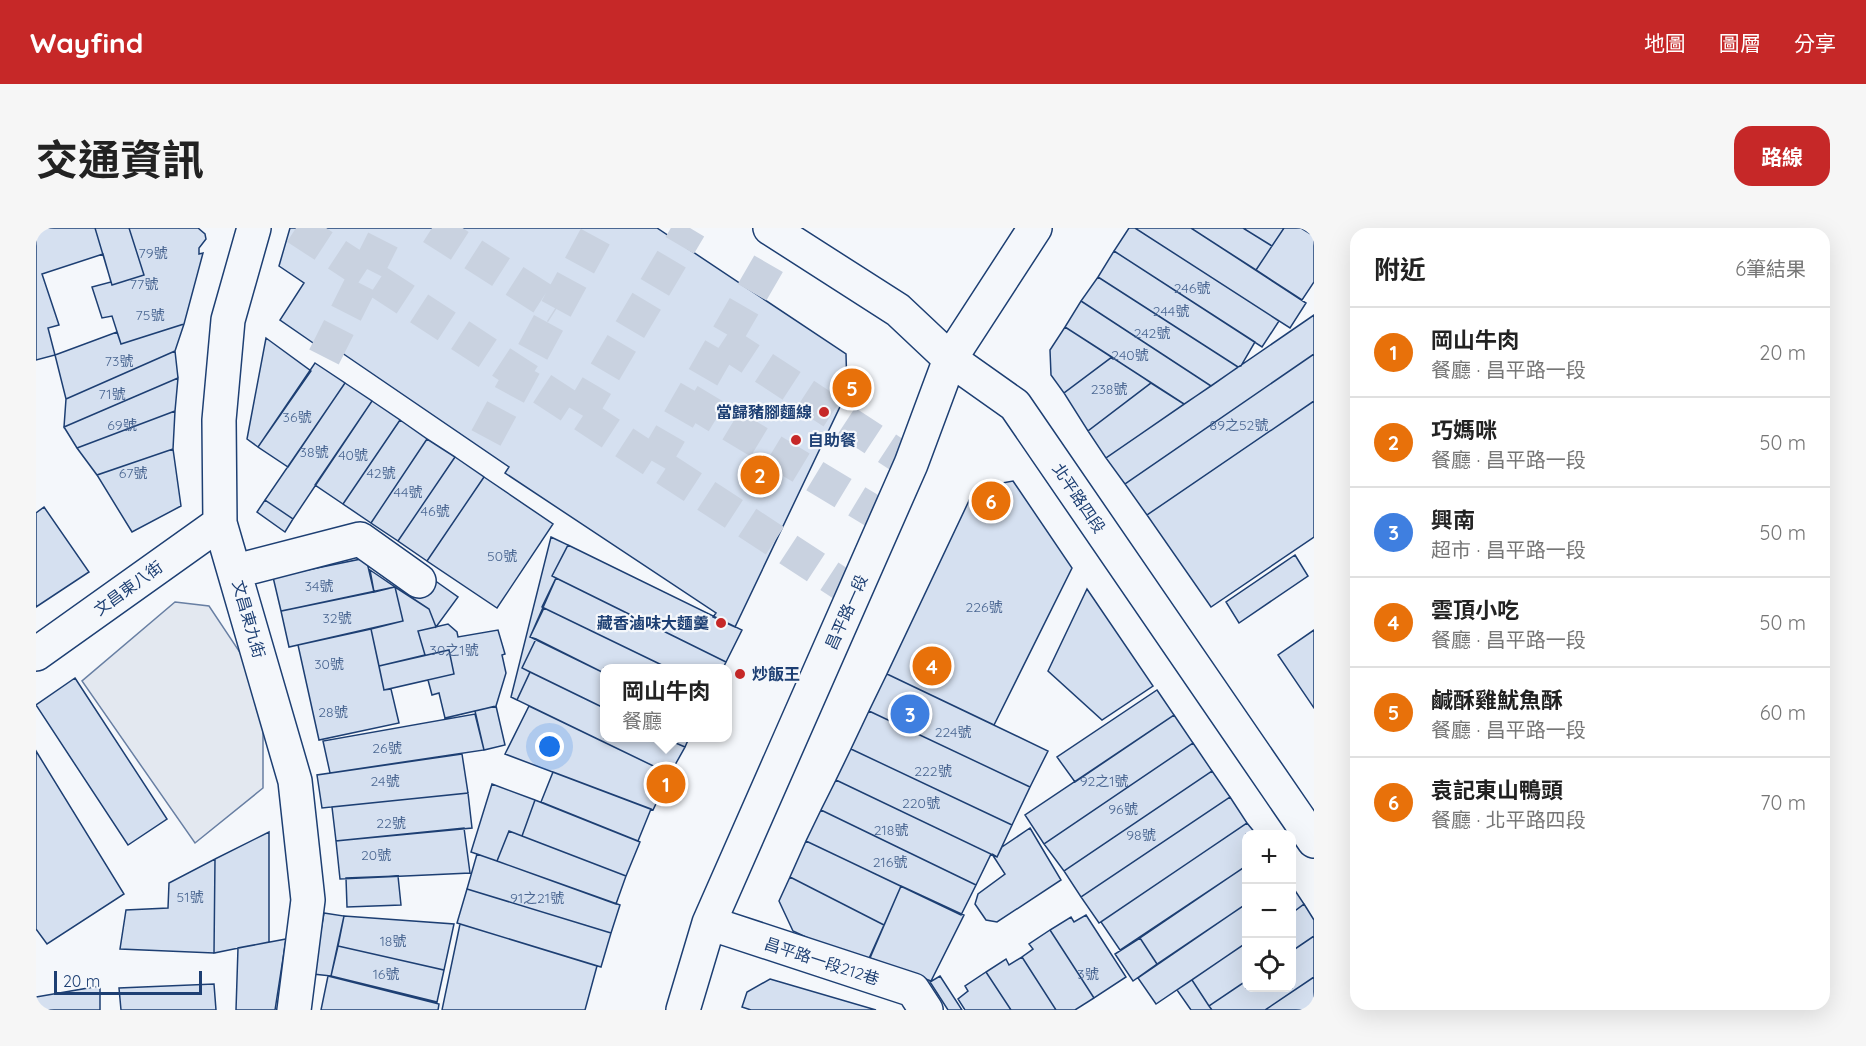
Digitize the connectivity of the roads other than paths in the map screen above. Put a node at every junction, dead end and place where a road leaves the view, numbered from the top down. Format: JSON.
{"nodes":[{"id":1,"x":254,"y":228,"type":"edge"},
{"id":2,"x":770,"y":228,"type":"edge"},
{"id":3,"x":1035,"y":228,"type":"edge"},
{"id":4,"x":950,"y":359,"type":"junction"},
{"id":5,"x":220,"y":523,"type":"junction"},
{"id":6,"x":236,"y":571,"type":"junction"},
{"id":7,"x":419,"y":581,"type":"dead end"},
{"id":8,"x":36,"y":654,"type":"edge"},
{"id":9,"x":1314,"y":841,"type":"edge"},
{"id":10,"x":709,"y":923,"type":"junction"},
{"id":11,"x":294,"y":1010,"type":"edge"},
{"id":12,"x":683,"y":1010,"type":"edge"},
{"id":13,"x":926,"y":1010,"type":"edge"}],
"edges":[{"from":1,"to":5,"type":"street","name":"文昌東九街"},
{"from":2,"to":4,"type":"street","name":"北平路四段"},
{"from":3,"to":4,"type":"street","name":"昌平路一段"},
{"from":4,"to":9,"type":"street","name":"北平路四段"},
{"from":4,"to":10,"type":"street","name":"昌平路一段"},
{"from":5,"to":6,"type":"street","name":"文昌東九街"},
{"from":5,"to":8,"type":"street","name":"文昌東八街"},
{"from":6,"to":7,"type":"street"},
{"from":6,"to":11,"type":"street","name":"文昌東九街"},
{"from":10,"to":12,"type":"street","name":"昌平路一段"},
{"from":10,"to":13,"type":"street","name":"昌平路一段212巷"}]}
